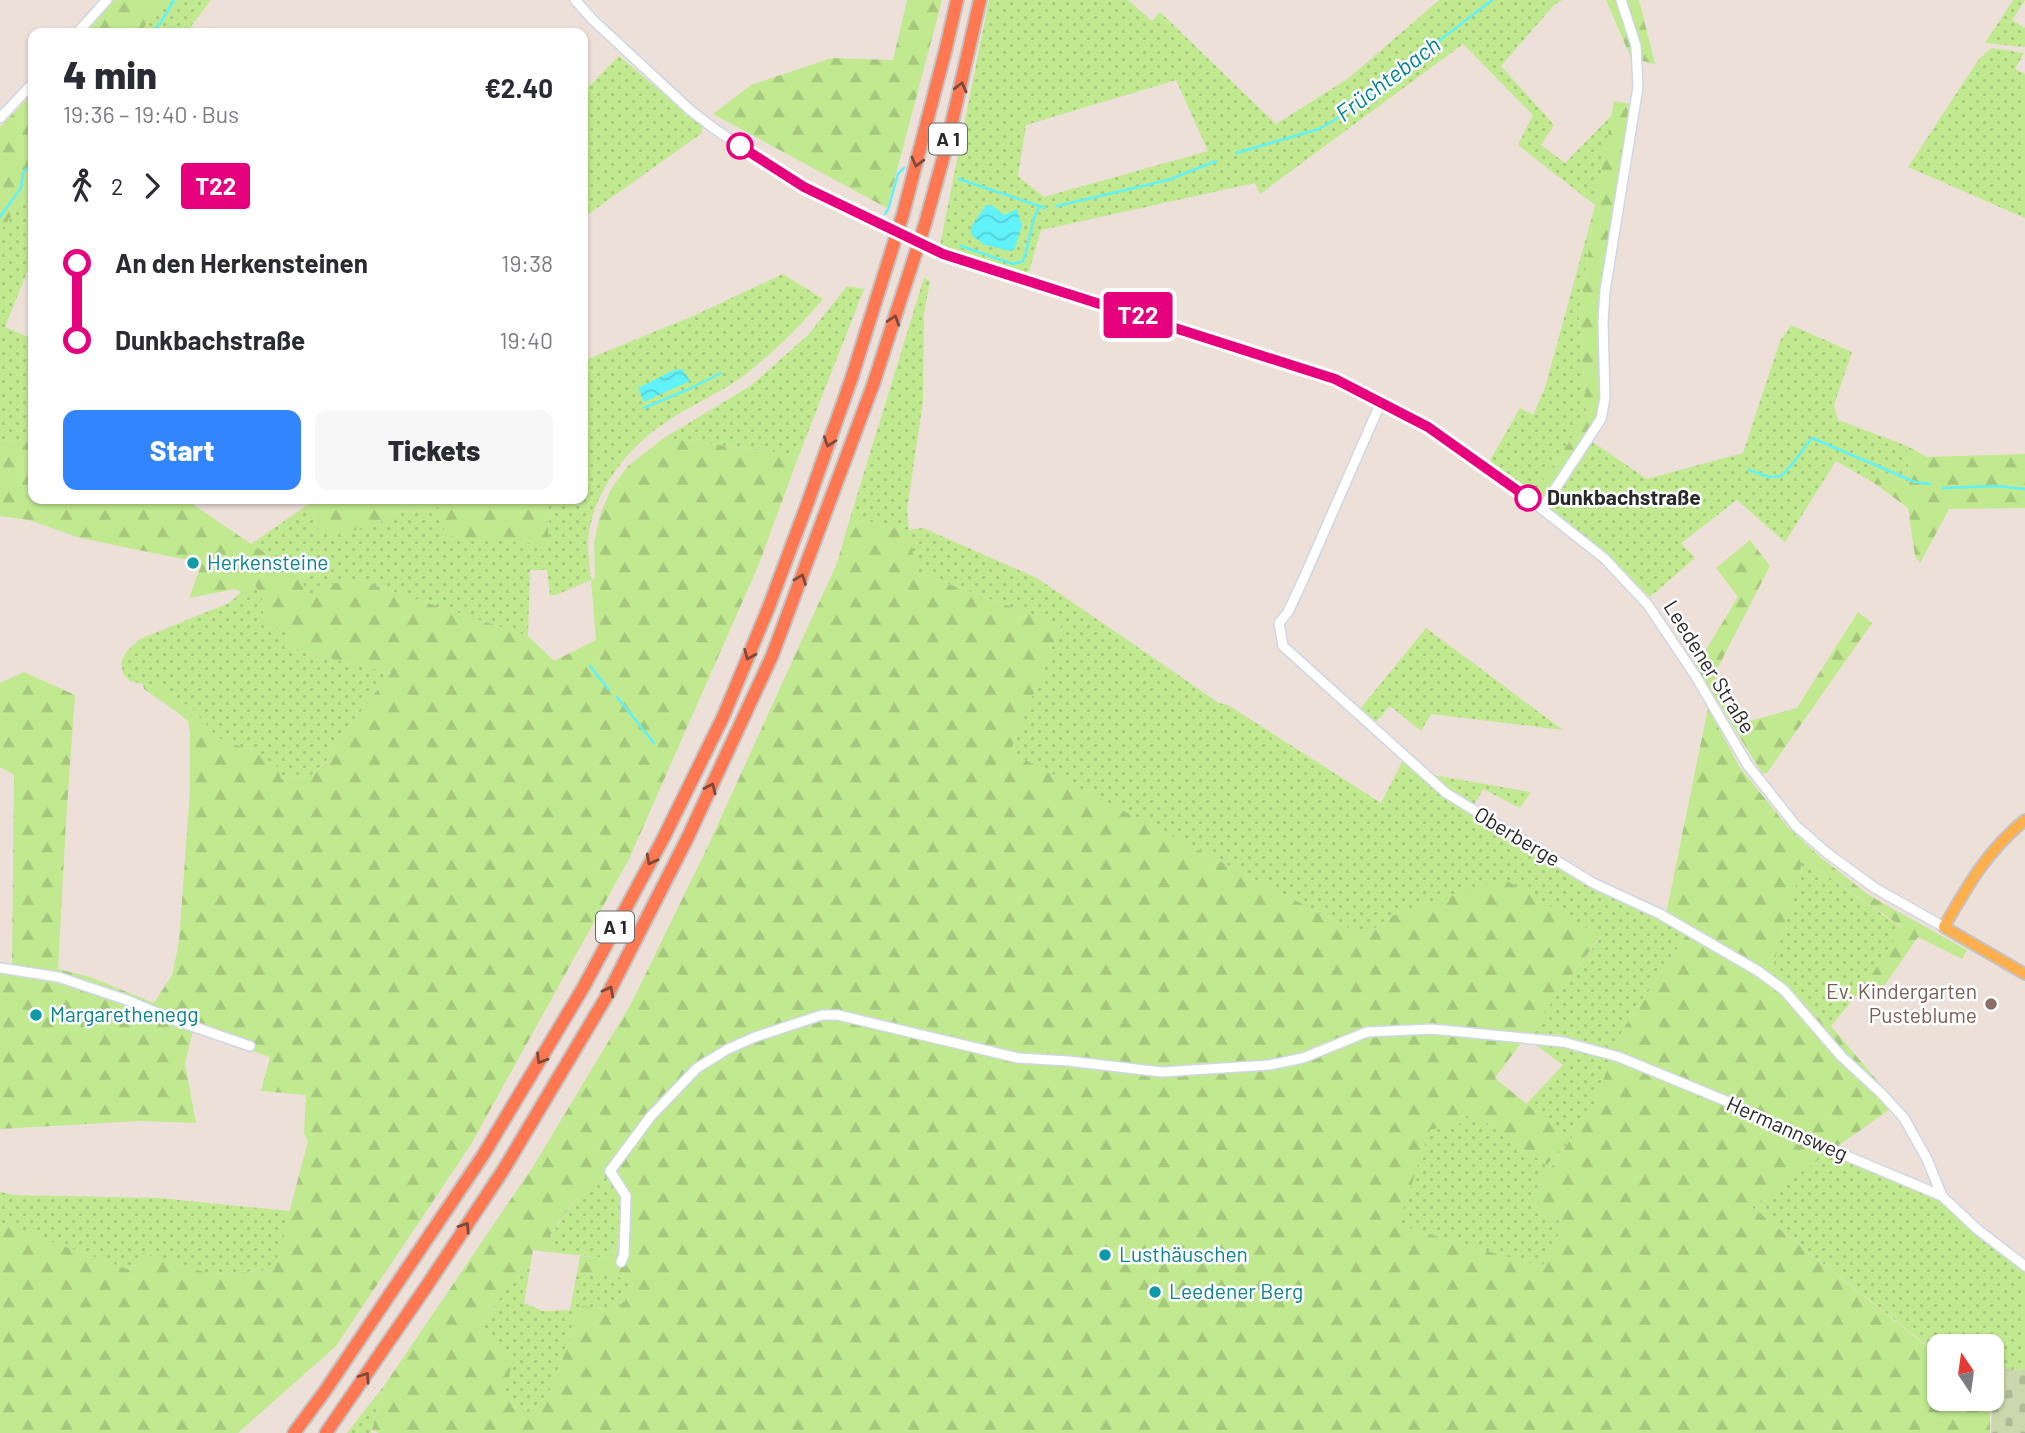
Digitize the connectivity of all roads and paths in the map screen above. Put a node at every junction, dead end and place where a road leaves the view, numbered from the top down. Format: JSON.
{"nodes":[{"id":1,"x":107,"y":0,"type":"edge"},
{"id":2,"x":575,"y":0,"type":"edge"},
{"id":3,"x":957,"y":0,"type":"edge"},
{"id":4,"x":981,"y":0,"type":"edge"},
{"id":5,"x":1621,"y":0,"type":"edge"},
{"id":6,"x":82,"y":28,"type":"edge"},
{"id":7,"x":28,"y":88,"type":"edge"},
{"id":8,"x":0,"y":118,"type":"edge"},
{"id":9,"x":1381,"y":402,"type":"junction"},
{"id":10,"x":1542,"y":509,"type":"junction"},
{"id":11,"x":2025,"y":820,"type":"edge"},
{"id":12,"x":1944,"y":927,"type":"junction"},
{"id":13,"x":0,"y":968,"type":"edge"},
{"id":14,"x":2025,"y":974,"type":"edge"},
{"id":15,"x":250,"y":1046,"type":"dead end"},
{"id":16,"x":1942,"y":1196,"type":"junction"},
{"id":17,"x":621,"y":1262,"type":"dead end"},
{"id":18,"x":2025,"y":1266,"type":"edge"},
{"id":19,"x":294,"y":1433,"type":"edge"},
{"id":20,"x":326,"y":1433,"type":"edge"}],
"edges":[{"from":1,"to":6,"type":"street"},
{"from":2,"to":9,"type":"street","name":"Leedener Straße"},
{"from":3,"to":19,"type":"highway","number":"A 1","one_way":true,"bridge":true},
{"from":20,"to":4,"type":"highway","number":"A 1","one_way":true,"bridge":true},
{"from":5,"to":10,"type":"street"},
{"from":7,"to":8,"type":"street"},
{"from":9,"to":10,"type":"street","name":"Leedener Straße"},
{"from":9,"to":16,"type":"street","name":"Oberberge"},
{"from":10,"to":12,"type":"street","name":"Leedener Straße"},
{"from":11,"to":12,"type":"main road"},
{"from":12,"to":14,"type":"main road","name":"Leedener Straße"},
{"from":13,"to":15,"type":"street"},
{"from":16,"to":17,"type":"street","name":"Hermannsweg"},
{"from":16,"to":18,"type":"street","name":"Hermannsweg"}]}
